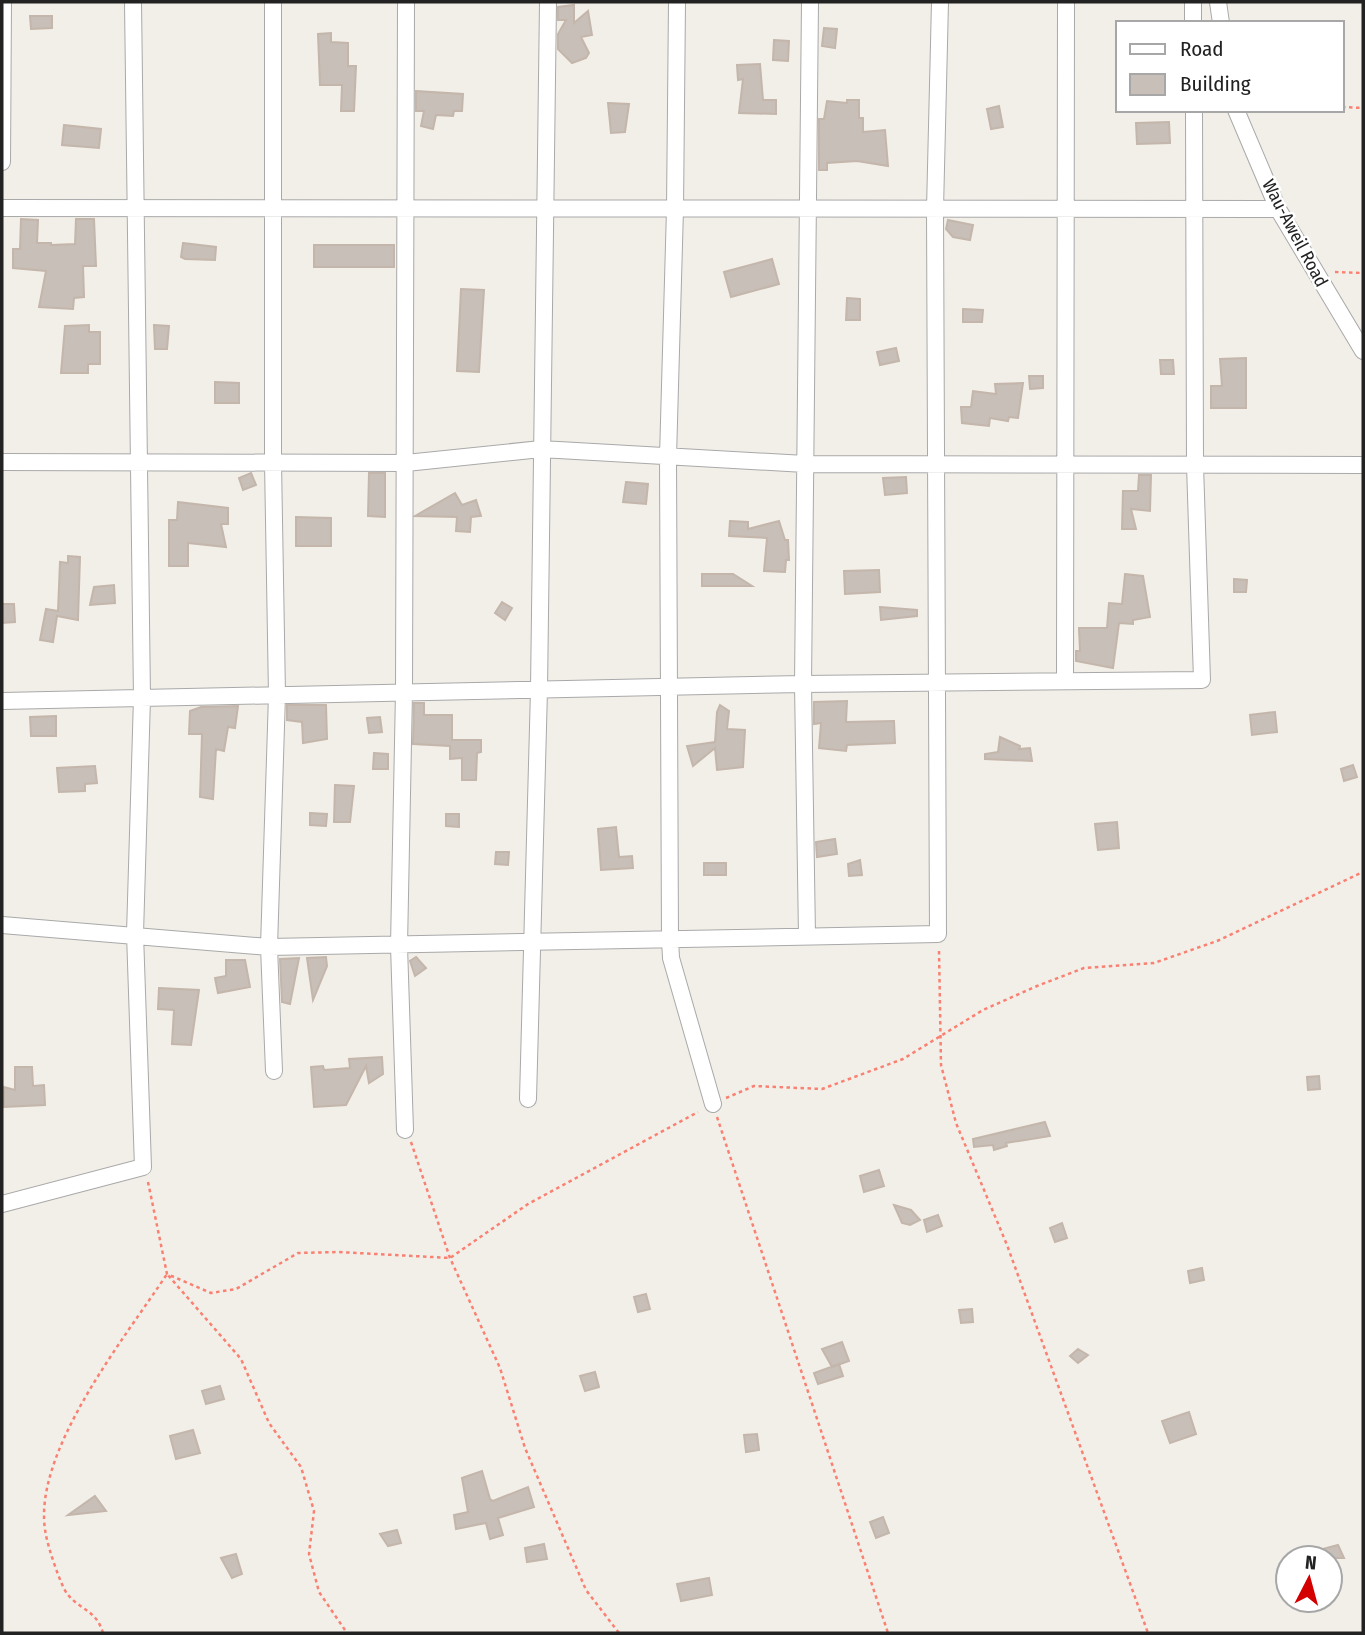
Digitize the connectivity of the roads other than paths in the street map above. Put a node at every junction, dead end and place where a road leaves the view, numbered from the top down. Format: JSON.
{"nodes":[{"id":1,"x":3,"y":2,"type":"edge"},
{"id":2,"x":133,"y":2,"type":"edge"},
{"id":3,"x":273,"y":2,"type":"edge"},
{"id":4,"x":406,"y":2,"type":"edge"},
{"id":5,"x":548,"y":2,"type":"edge"},
{"id":6,"x":677,"y":2,"type":"edge"},
{"id":7,"x":810,"y":2,"type":"edge"},
{"id":8,"x":940,"y":2,"type":"edge"},
{"id":9,"x":1066,"y":2,"type":"edge"},
{"id":10,"x":1193,"y":2,"type":"edge"},
{"id":11,"x":1218,"y":2,"type":"edge"},
{"id":12,"x":1193,"y":21,"type":"edge"},
{"id":13,"x":1221,"y":21,"type":"edge"},
{"id":14,"x":1194,"y":112,"type":"edge"},
{"id":15,"x":1238,"y":112,"type":"edge"},
{"id":16,"x":2,"y":162,"type":"edge"},
{"id":17,"x":2,"y":208,"type":"edge"},
{"id":18,"x":136,"y":209,"type":"junction"},
{"id":19,"x":675,"y":209,"type":"junction"},
{"id":20,"x":807,"y":209,"type":"junction"},
{"id":21,"x":935,"y":209,"type":"junction"},
{"id":22,"x":1065,"y":209,"type":"junction"},
{"id":23,"x":1195,"y":209,"type":"junction"},
{"id":24,"x":1278,"y":209,"type":"junction"},
{"id":25,"x":272,"y":210,"type":"junction"},
{"id":26,"x":407,"y":210,"type":"junction"},
{"id":27,"x":547,"y":210,"type":"junction"},
{"id":28,"x":1363,"y":351,"type":"edge"},
{"id":29,"x":541,"y":449,"type":"junction"},
{"id":30,"x":668,"y":457,"type":"junction"},
{"id":31,"x":2,"y":462,"type":"edge"},
{"id":32,"x":273,"y":462,"type":"junction"},
{"id":33,"x":138,"y":463,"type":"junction"},
{"id":34,"x":406,"y":463,"type":"junction"},
{"id":35,"x":805,"y":464,"type":"junction"},
{"id":36,"x":934,"y":465,"type":"junction"},
{"id":37,"x":1065,"y":465,"type":"junction"},
{"id":38,"x":1195,"y":465,"type":"junction"},
{"id":39,"x":1363,"y":465,"type":"edge"},
{"id":40,"x":1065,"y":681,"type":"junction"},
{"id":41,"x":936,"y":682,"type":"junction"},
{"id":42,"x":803,"y":684,"type":"junction"},
{"id":43,"x":667,"y":687,"type":"junction"},
{"id":44,"x":539,"y":690,"type":"junction"},
{"id":45,"x":404,"y":692,"type":"junction"},
{"id":46,"x":277,"y":695,"type":"junction"},
{"id":47,"x":142,"y":698,"type":"junction"},
{"id":48,"x":2,"y":701,"type":"edge"},
{"id":49,"x":2,"y":925,"type":"edge"},
{"id":50,"x":135,"y":934,"type":"junction"},
{"id":51,"x":807,"y":936,"type":"junction"},
{"id":52,"x":670,"y":939,"type":"junction"},
{"id":53,"x":531,"y":941,"type":"junction"},
{"id":54,"x":400,"y":946,"type":"junction"},
{"id":55,"x":268,"y":947,"type":"junction"},
{"id":56,"x":274,"y":1071,"type":"dead end"},
{"id":57,"x":528,"y":1099,"type":"dead end"},
{"id":58,"x":713,"y":1104,"type":"road end"},
{"id":59,"x":405,"y":1130,"type":"road end"},
{"id":60,"x":2,"y":1203,"type":"edge"}],
"edges":[{"from":1,"to":16,"type":"street"},
{"from":2,"to":18,"type":"street"},
{"from":3,"to":25,"type":"street"},
{"from":4,"to":26,"type":"street"},
{"from":5,"to":27,"type":"street"},
{"from":6,"to":19,"type":"street"},
{"from":7,"to":20,"type":"street"},
{"from":8,"to":21,"type":"street"},
{"from":9,"to":22,"type":"street"},
{"from":10,"to":12,"type":"street"},
{"from":11,"to":13,"type":"street"},
{"from":14,"to":23,"type":"street"},
{"from":15,"to":24,"type":"street","name":"Wau-Aweil Road"},
{"from":17,"to":18,"type":"street"},
{"from":18,"to":25,"type":"street"},
{"from":18,"to":33,"type":"street"},
{"from":19,"to":20,"type":"street"},
{"from":19,"to":27,"type":"street"},
{"from":19,"to":30,"type":"street"},
{"from":20,"to":21,"type":"street"},
{"from":20,"to":35,"type":"street"},
{"from":21,"to":22,"type":"street"},
{"from":21,"to":36,"type":"street"},
{"from":22,"to":23,"type":"street"},
{"from":22,"to":37,"type":"street"},
{"from":23,"to":24,"type":"street"},
{"from":23,"to":38,"type":"street"},
{"from":24,"to":28,"type":"street","name":"Wau-Aweil Road"},
{"from":25,"to":26,"type":"street"},
{"from":25,"to":32,"type":"street"},
{"from":26,"to":27,"type":"street"},
{"from":26,"to":34,"type":"street"},
{"from":27,"to":29,"type":"street"},
{"from":29,"to":30,"type":"street"},
{"from":29,"to":34,"type":"street"},
{"from":29,"to":44,"type":"street"},
{"from":30,"to":35,"type":"street"},
{"from":30,"to":43,"type":"street"},
{"from":31,"to":33,"type":"street"},
{"from":32,"to":33,"type":"street"},
{"from":32,"to":34,"type":"street"},
{"from":32,"to":46,"type":"street"},
{"from":33,"to":47,"type":"street"},
{"from":34,"to":45,"type":"street"},
{"from":35,"to":36,"type":"street"},
{"from":35,"to":42,"type":"street"},
{"from":36,"to":37,"type":"street"},
{"from":36,"to":41,"type":"street"},
{"from":37,"to":38,"type":"street"},
{"from":37,"to":40,"type":"street"},
{"from":38,"to":39,"type":"street"},
{"from":38,"to":40,"type":"street"},
{"from":40,"to":41,"type":"street"},
{"from":41,"to":42,"type":"street"},
{"from":41,"to":51,"type":"street"},
{"from":42,"to":43,"type":"street"},
{"from":42,"to":51,"type":"street"},
{"from":43,"to":44,"type":"street"},
{"from":43,"to":52,"type":"street"},
{"from":44,"to":45,"type":"street"},
{"from":44,"to":53,"type":"street"},
{"from":45,"to":46,"type":"street"},
{"from":45,"to":54,"type":"street"},
{"from":46,"to":47,"type":"street"},
{"from":46,"to":55,"type":"street"},
{"from":47,"to":48,"type":"street"},
{"from":47,"to":50,"type":"street"},
{"from":49,"to":50,"type":"street"},
{"from":50,"to":55,"type":"street"},
{"from":50,"to":60,"type":"street"},
{"from":51,"to":52,"type":"street"},
{"from":52,"to":53,"type":"street"},
{"from":52,"to":58,"type":"street"},
{"from":53,"to":54,"type":"street"},
{"from":53,"to":57,"type":"street"},
{"from":54,"to":55,"type":"street"},
{"from":54,"to":59,"type":"street"},
{"from":55,"to":56,"type":"street"}]}
